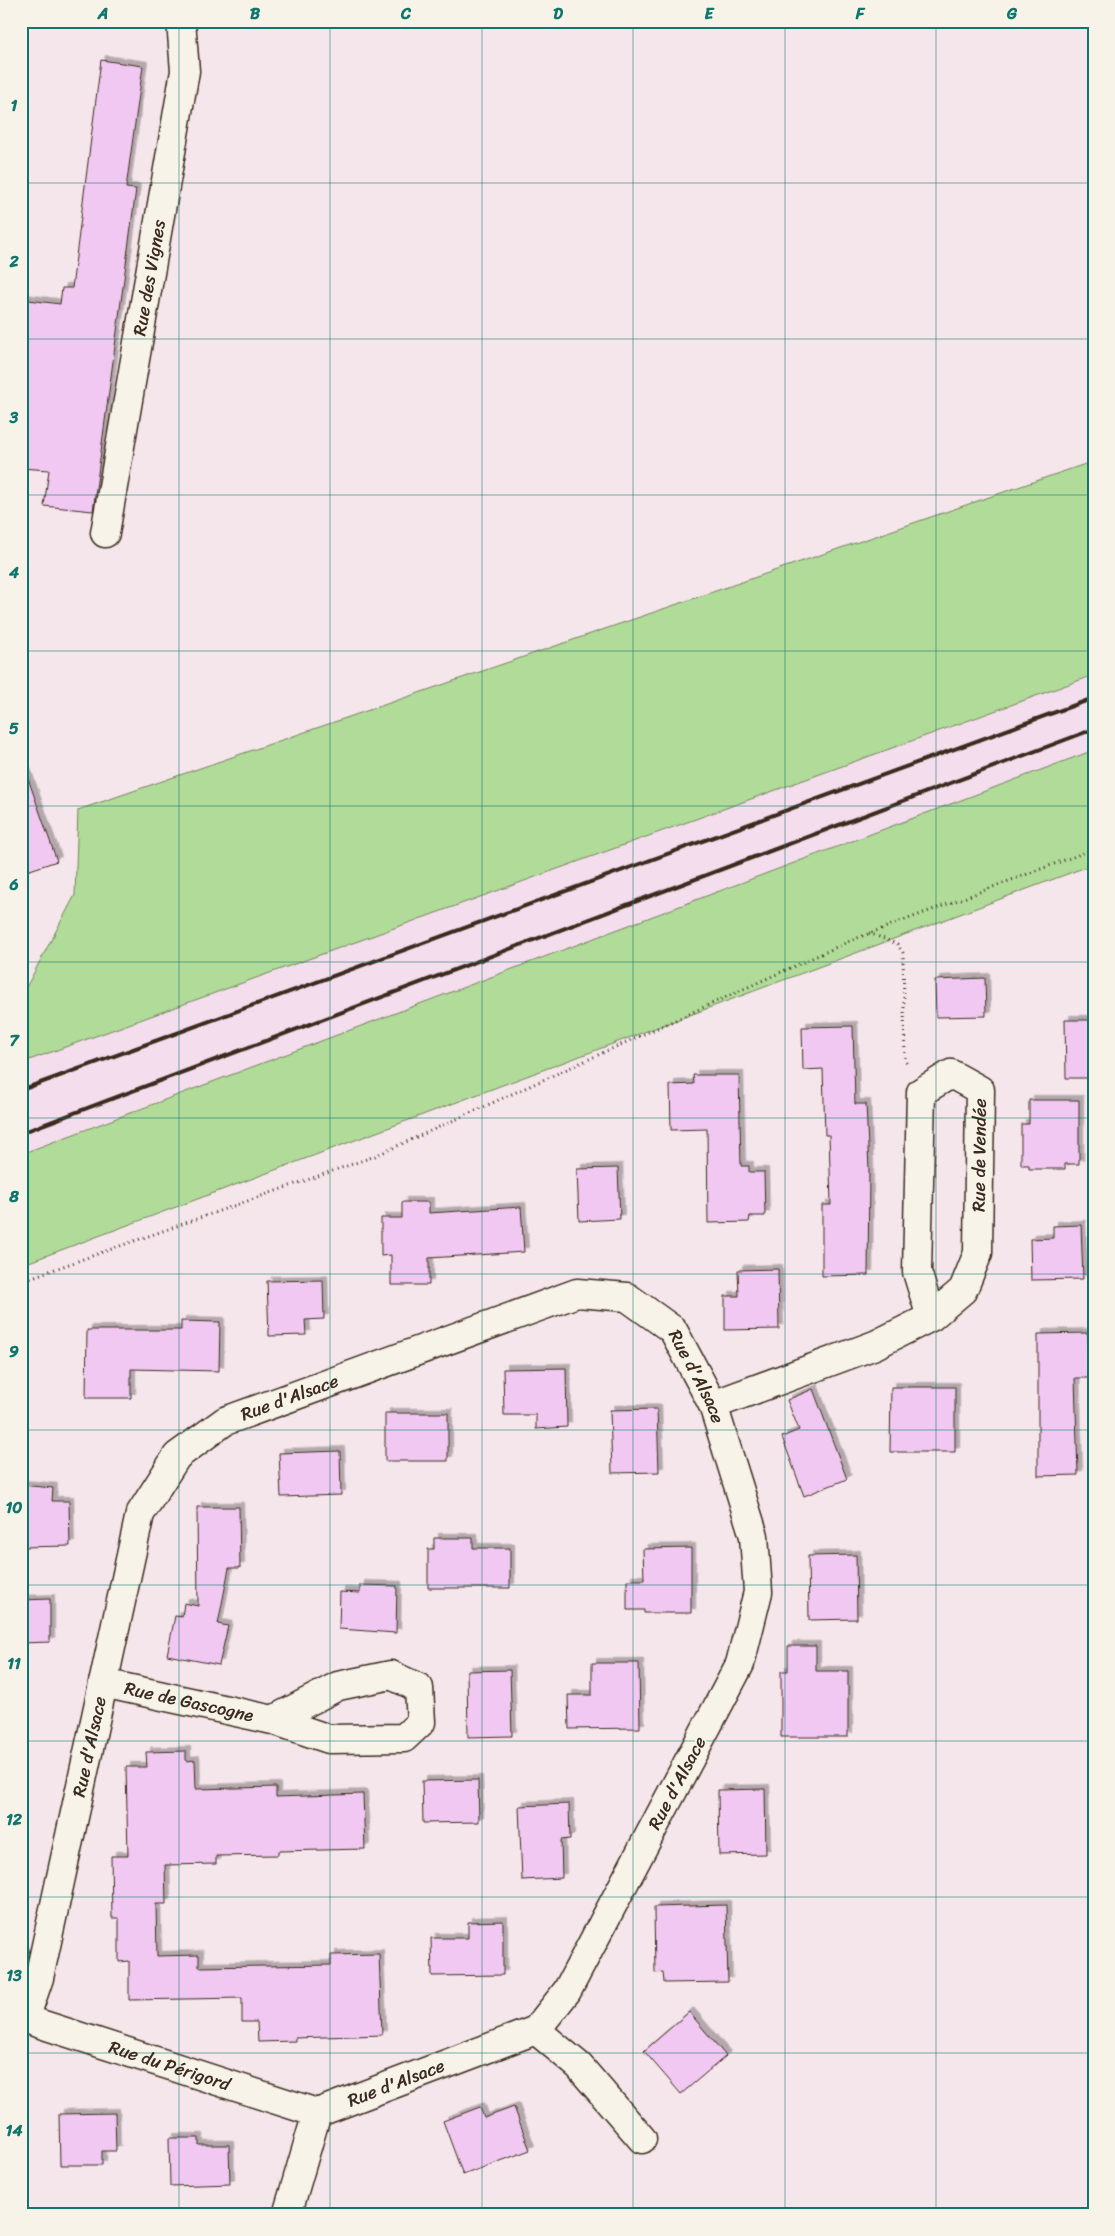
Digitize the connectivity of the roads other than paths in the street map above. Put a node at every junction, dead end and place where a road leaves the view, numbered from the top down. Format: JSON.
{"nodes":[{"id":1,"x":181,"y":21,"type":"edge"},
{"id":2,"x":105,"y":533,"type":"dead end"},
{"id":3,"x":931,"y":1317,"type":"junction"},
{"id":4,"x":713,"y":1405,"type":"junction"},
{"id":5,"x":103,"y":1683,"type":"junction"},
{"id":6,"x":273,"y":1720,"type":"junction"},
{"id":7,"x":23,"y":2020,"type":"edge"},
{"id":8,"x":536,"y":2030,"type":"junction"},
{"id":9,"x":317,"y":2113,"type":"junction"},
{"id":10,"x":642,"y":2139,"type":"dead end"},
{"id":11,"x":287,"y":2215,"type":"edge"}],
"edges":[{"from":1,"to":2,"type":"street","name":"Rue des Vignes"},
{"from":3,"to":3,"type":"street","name":"Rue de Vendée"},
{"from":3,"to":4,"type":"street","name":"Rue de Vendée"},
{"from":4,"to":5,"type":"street","name":"Rue d'Alsace"},
{"from":4,"to":8,"type":"street","name":"Rue d'Alsace"},
{"from":5,"to":6,"type":"street","name":"Rue de Gascogne"},
{"from":5,"to":7,"type":"street","name":"Rue d'Alsace"},
{"from":6,"to":6,"type":"street","name":"Rue de Gascogne"},
{"from":7,"to":9,"type":"street","name":"Rue du Périgord"},
{"from":8,"to":9,"type":"street","name":"Rue d'Alsace"},
{"from":8,"to":10,"type":"street"},
{"from":9,"to":11,"type":"street"}]}
